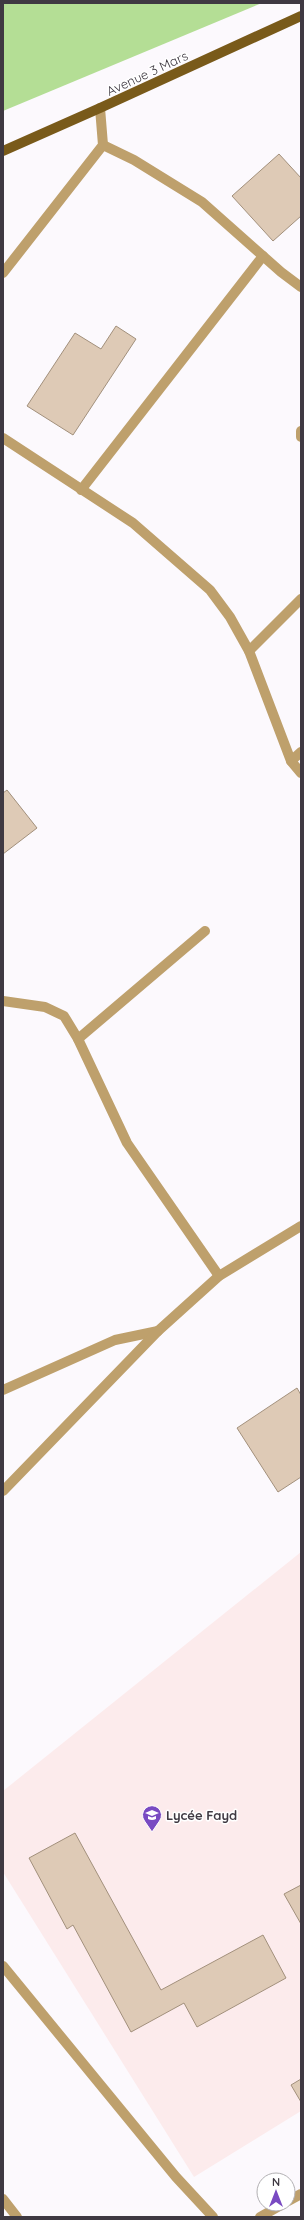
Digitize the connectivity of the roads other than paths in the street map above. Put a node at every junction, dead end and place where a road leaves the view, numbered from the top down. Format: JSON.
{"nodes":[{"id":1,"x":301,"y":16,"type":"edge"},
{"id":2,"x":100,"y":108,"type":"junction"},
{"id":3,"x":103,"y":145,"type":"junction"},
{"id":4,"x":3,"y":151,"type":"edge"},
{"id":5,"x":263,"y":256,"type":"junction"},
{"id":6,"x":3,"y":273,"type":"edge"},
{"id":7,"x":301,"y":287,"type":"edge"},
{"id":8,"x":301,"y":431,"type":"edge"},
{"id":9,"x":301,"y":437,"type":"edge"},
{"id":10,"x":3,"y":438,"type":"edge"},
{"id":11,"x":81,"y":490,"type":"junction"},
{"id":12,"x":301,"y":599,"type":"edge"},
{"id":13,"x":250,"y":651,"type":"junction"},
{"id":14,"x":301,"y":752,"type":"edge"},
{"id":15,"x":291,"y":761,"type":"junction"},
{"id":16,"x":301,"y":773,"type":"edge"},
{"id":17,"x":205,"y":931,"type":"dead end"},
{"id":18,"x":3,"y":1001,"type":"edge"},
{"id":19,"x":78,"y":1039,"type":"junction"},
{"id":20,"x":301,"y":1226,"type":"edge"},
{"id":21,"x":219,"y":1276,"type":"junction"},
{"id":22,"x":158,"y":1331,"type":"junction"},
{"id":23,"x":3,"y":1390,"type":"edge"},
{"id":24,"x":3,"y":1492,"type":"edge"},
{"id":25,"x":3,"y":1966,"type":"edge"},
{"id":26,"x":3,"y":2199,"type":"edge"},
{"id":27,"x":269,"y":2212,"type":"edge"},
{"id":28,"x":17,"y":2217,"type":"edge"},
{"id":29,"x":212,"y":2217,"type":"edge"},
{"id":30,"x":260,"y":2217,"type":"edge"}],
"edges":[{"from":1,"to":2,"type":"main road","name":"Avenue 3 Mars"},
{"from":2,"to":3,"type":"street"},
{"from":2,"to":4,"type":"main road","name":"Avenue 3 Mars"},
{"from":3,"to":5,"type":"street"},
{"from":3,"to":6,"type":"street"},
{"from":5,"to":7,"type":"street"},
{"from":5,"to":11,"type":"street"},
{"from":8,"to":9,"type":"street"},
{"from":10,"to":11,"type":"street"},
{"from":11,"to":13,"type":"street"},
{"from":12,"to":13,"type":"street"},
{"from":13,"to":15,"type":"street"},
{"from":14,"to":15,"type":"street"},
{"from":15,"to":16,"type":"street"},
{"from":17,"to":19,"type":"street"},
{"from":18,"to":19,"type":"street"},
{"from":19,"to":21,"type":"street"},
{"from":20,"to":21,"type":"street"},
{"from":21,"to":22,"type":"street"},
{"from":22,"to":23,"type":"street"},
{"from":22,"to":24,"type":"street"},
{"from":25,"to":29,"type":"street"},
{"from":26,"to":28,"type":"street"},
{"from":27,"to":30,"type":"street"}]}
